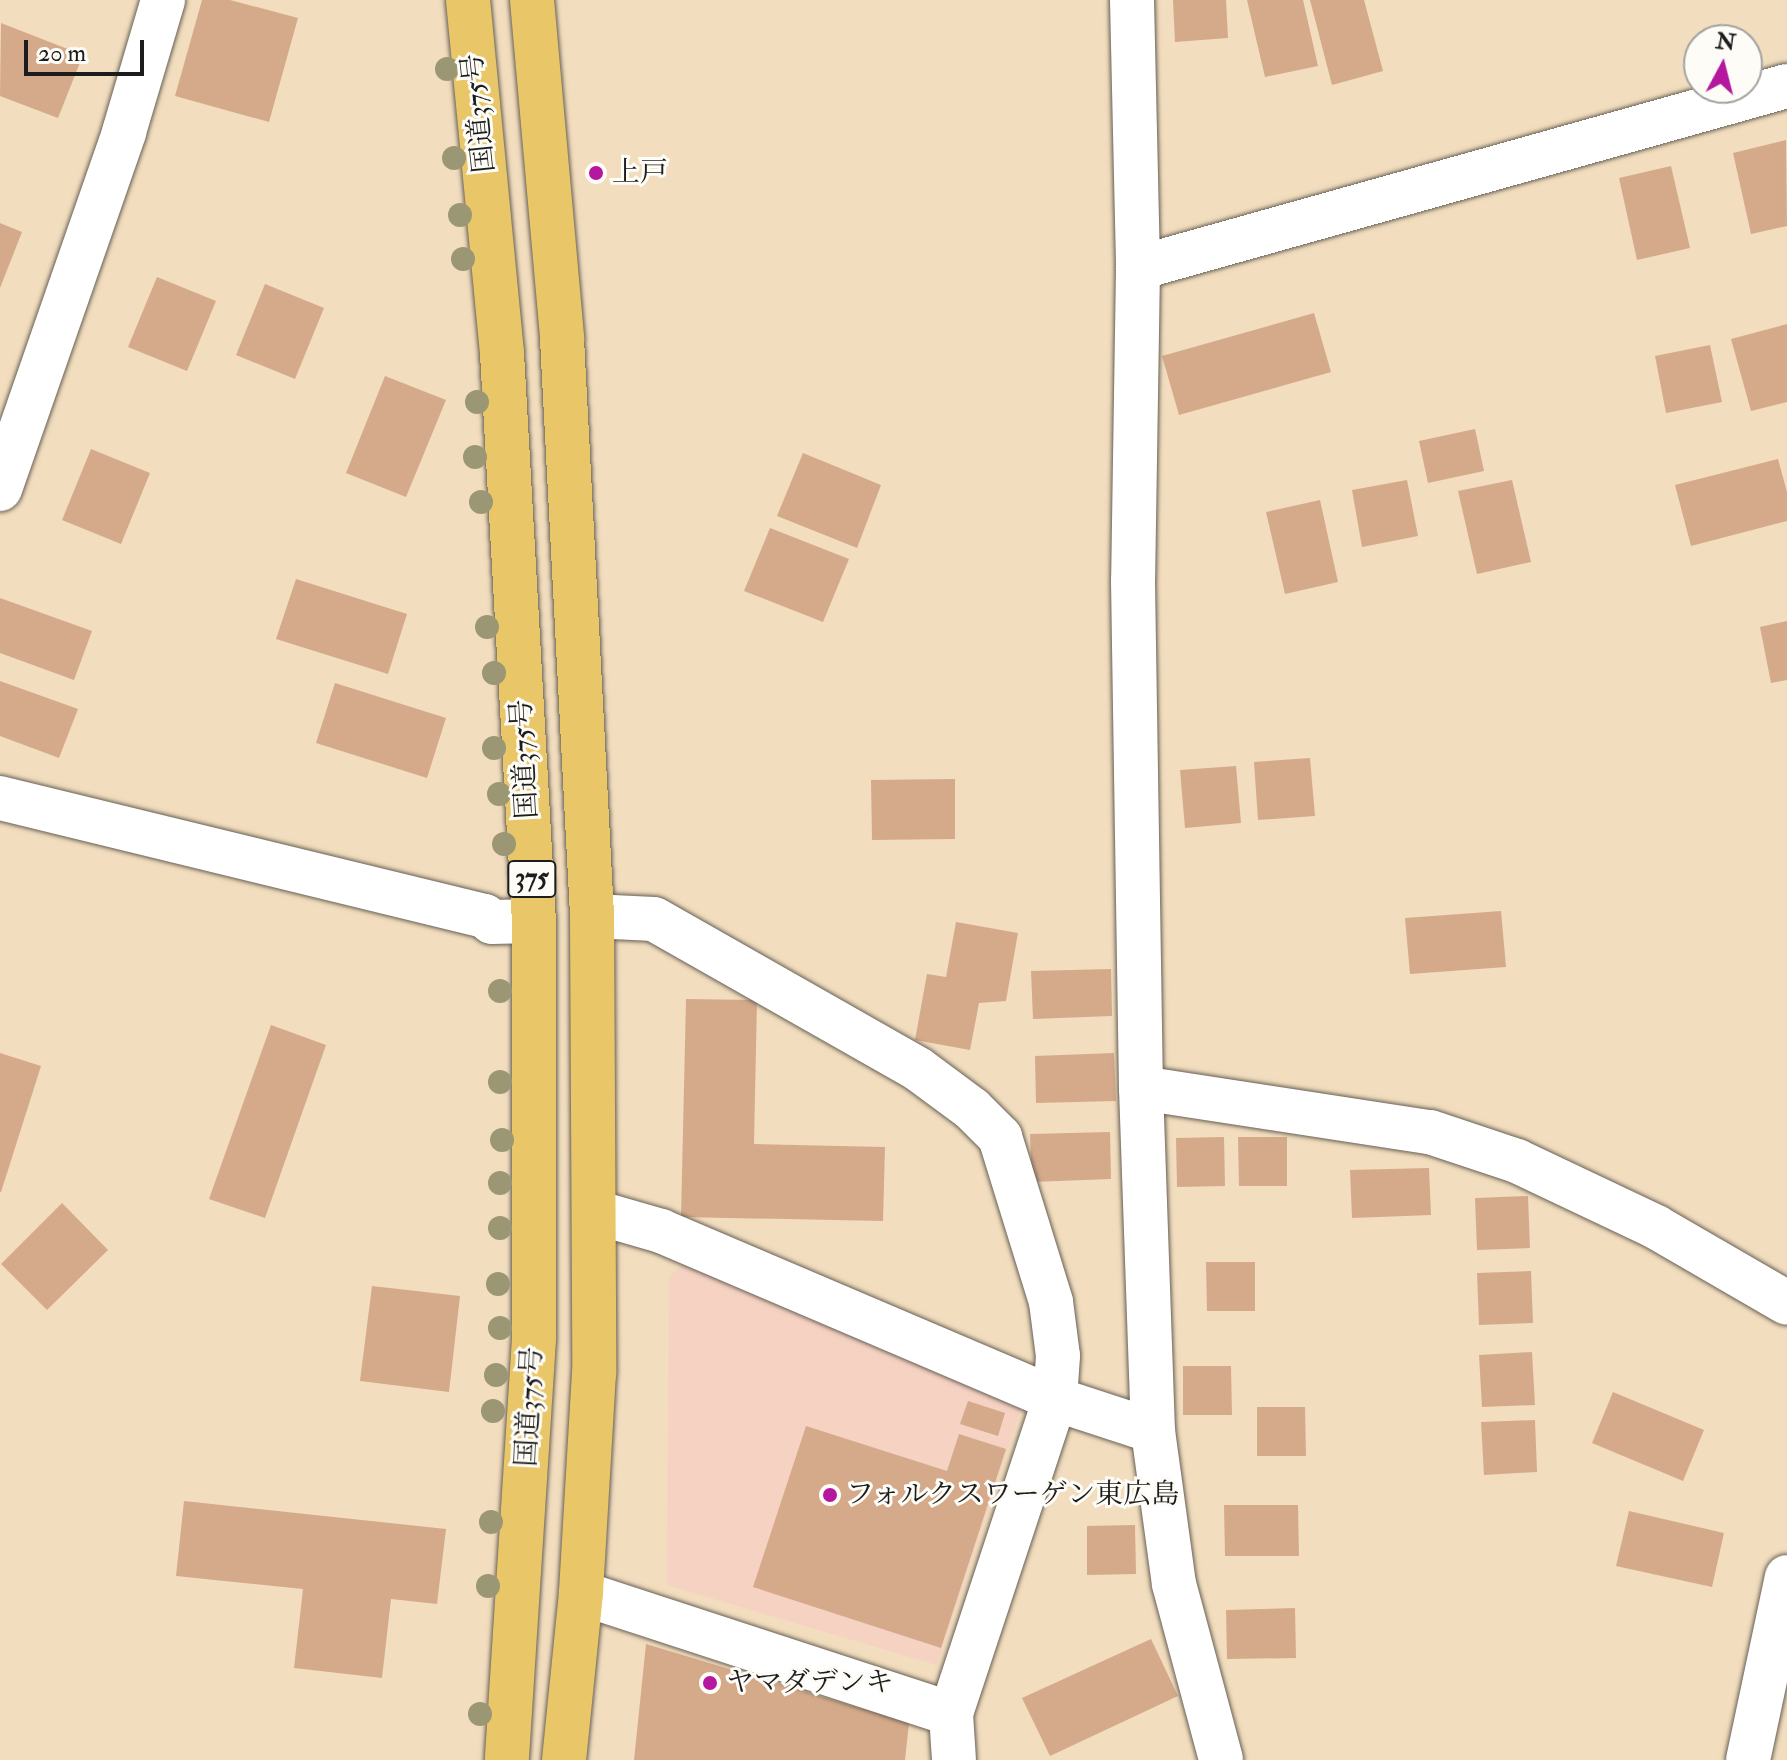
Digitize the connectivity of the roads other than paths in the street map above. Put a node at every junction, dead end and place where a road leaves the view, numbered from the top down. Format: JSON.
{"nodes":[{"id":1,"x":163,"y":0,"type":"edge"},
{"id":2,"x":468,"y":0,"type":"edge"},
{"id":3,"x":532,"y":0,"type":"edge"},
{"id":4,"x":1132,"y":0,"type":"edge"},
{"id":5,"x":1787,"y":86,"type":"edge"},
{"id":6,"x":1138,"y":268,"type":"junction"},
{"id":7,"x":0,"y":489,"type":"edge"},
{"id":8,"x":0,"y":798,"type":"edge"},
{"id":9,"x":592,"y":916,"type":"junction"},
{"id":10,"x":534,"y":921,"type":"junction"},
{"id":11,"x":1141,"y":1088,"type":"junction"},
{"id":12,"x":595,"y":1212,"type":"junction"},
{"id":13,"x":1787,"y":1303,"type":"edge"},
{"id":14,"x":1055,"y":1399,"type":"junction"},
{"id":15,"x":1153,"y":1431,"type":"junction"},
{"id":16,"x":1787,"y":1577,"type":"edge"},
{"id":17,"x":581,"y":1593,"type":"junction"},
{"id":18,"x":951,"y":1714,"type":"junction"},
{"id":19,"x":507,"y":1760,"type":"edge"},
{"id":20,"x":564,"y":1760,"type":"edge"},
{"id":21,"x":954,"y":1760,"type":"edge"},
{"id":22,"x":1221,"y":1760,"type":"edge"},
{"id":23,"x":1748,"y":1760,"type":"edge"}],
"edges":[{"from":1,"to":7,"type":"street"},
{"from":2,"to":10,"type":"highway","name":"国道375号","number":"375"},
{"from":3,"to":9,"type":"highway","number":"375"},
{"from":4,"to":6,"type":"street"},
{"from":5,"to":6,"type":"street"},
{"from":6,"to":11,"type":"street"},
{"from":8,"to":10,"type":"street"},
{"from":9,"to":12,"type":"highway","number":"375"},
{"from":9,"to":14,"type":"street"},
{"from":10,"to":19,"type":"highway","name":"国道375号","number":"375"},
{"from":11,"to":13,"type":"street"},
{"from":11,"to":15,"type":"street"},
{"from":12,"to":14,"type":"street"},
{"from":12,"to":17,"type":"highway","number":"375"},
{"from":14,"to":15,"type":"street"},
{"from":14,"to":18,"type":"street"},
{"from":15,"to":22,"type":"street"},
{"from":16,"to":23,"type":"street"},
{"from":17,"to":18,"type":"street"},
{"from":17,"to":20,"type":"highway","number":"375"},
{"from":18,"to":21,"type":"street"}]}
